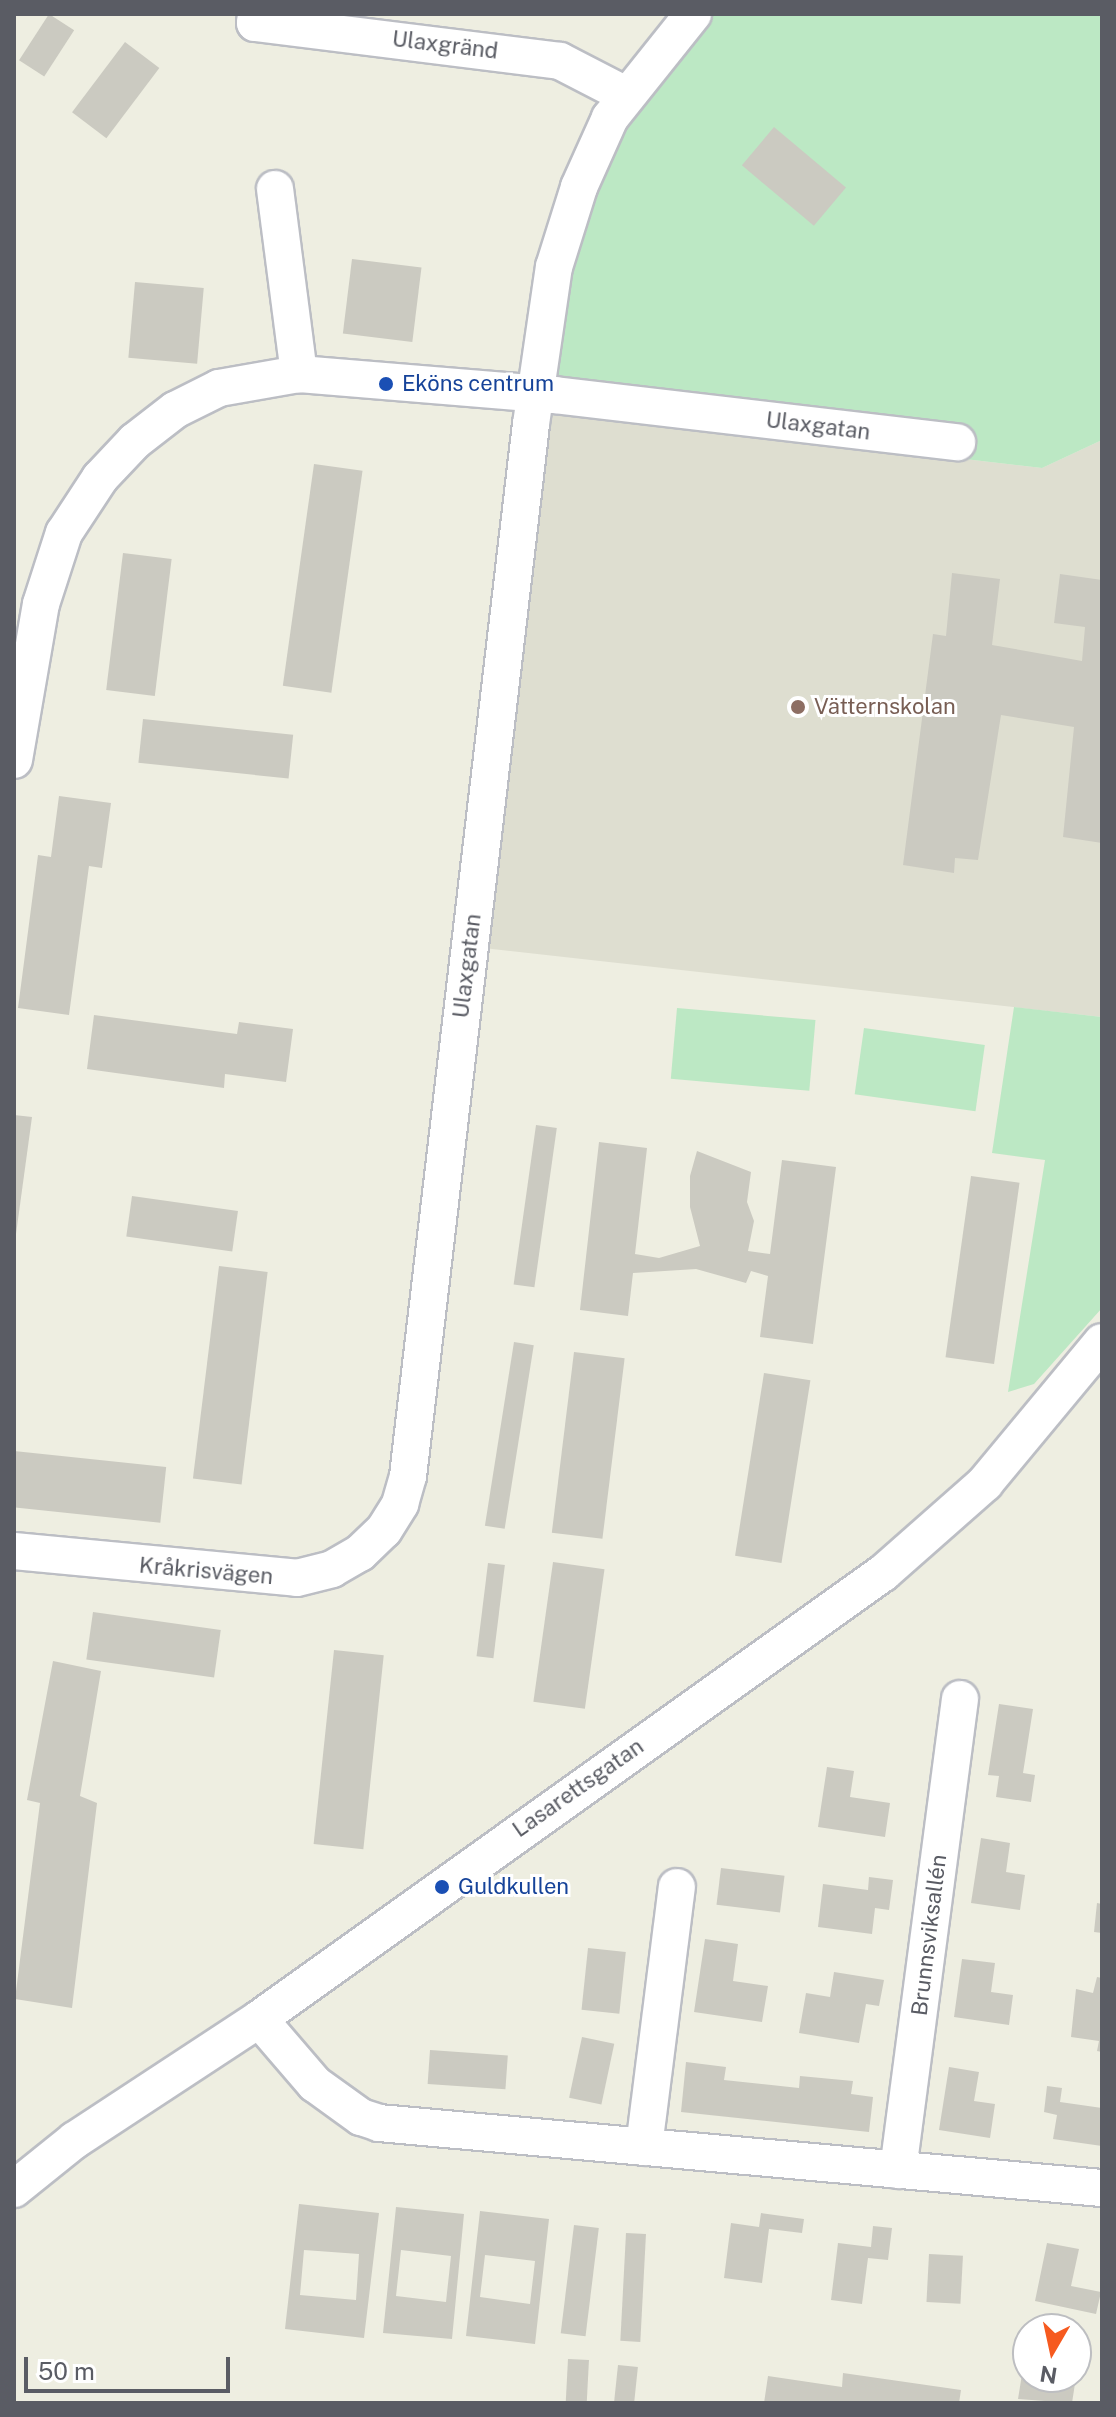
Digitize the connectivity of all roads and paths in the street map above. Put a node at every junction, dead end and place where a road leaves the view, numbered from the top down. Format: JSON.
{"nodes":[{"id":1,"x":693,"y":14,"type":"edge"},
{"id":2,"x":256,"y":19,"type":"edge"},
{"id":3,"x":626,"y":95,"type":"junction"},
{"id":4,"x":275,"y":189,"type":"dead end"},
{"id":5,"x":299,"y":374,"type":"junction"},
{"id":6,"x":534,"y":396,"type":"junction"},
{"id":7,"x":957,"y":442,"type":"dead end"},
{"id":8,"x":14,"y":760,"type":"edge"},
{"id":9,"x":1102,"y":1342,"type":"edge"},
{"id":10,"x":384,"y":1530,"type":"joint"},
{"id":11,"x":14,"y":1551,"type":"edge"},
{"id":12,"x":960,"y":1699,"type":"dead end"},
{"id":13,"x":677,"y":1887,"type":"dead end"},
{"id":14,"x":259,"y":2019,"type":"junction"},
{"id":15,"x":644,"y":2147,"type":"junction"},
{"id":16,"x":898,"y":2170,"type":"junction"},
{"id":17,"x":1102,"y":2188,"type":"edge"},
{"id":18,"x":14,"y":2189,"type":"edge"}],
"edges":[{"from":1,"to":3,"type":"street","name":"Ulaxgatan"},
{"from":2,"to":3,"type":"street","name":"Ulaxgränd"},
{"from":3,"to":6,"type":"street","name":"Ulaxgatan"},
{"from":4,"to":5,"type":"street"},
{"from":5,"to":6,"type":"street"},
{"from":5,"to":8,"type":"street"},
{"from":6,"to":7,"type":"street","name":"Ulaxgatan"},
{"from":6,"to":10,"type":"street","name":"Ulaxgatan"},
{"from":9,"to":14,"type":"street","name":"Lasarettsgatan"},
{"from":10,"to":11,"type":"street","name":"Kråkrisvägen"},
{"from":12,"to":16,"type":"street","name":"Brunnsviksallén"},
{"from":13,"to":15,"type":"street"},
{"from":14,"to":15,"type":"street"},
{"from":14,"to":18,"type":"street","name":"Lasarettsgatan"},
{"from":15,"to":16,"type":"street"},
{"from":16,"to":17,"type":"street"}]}
